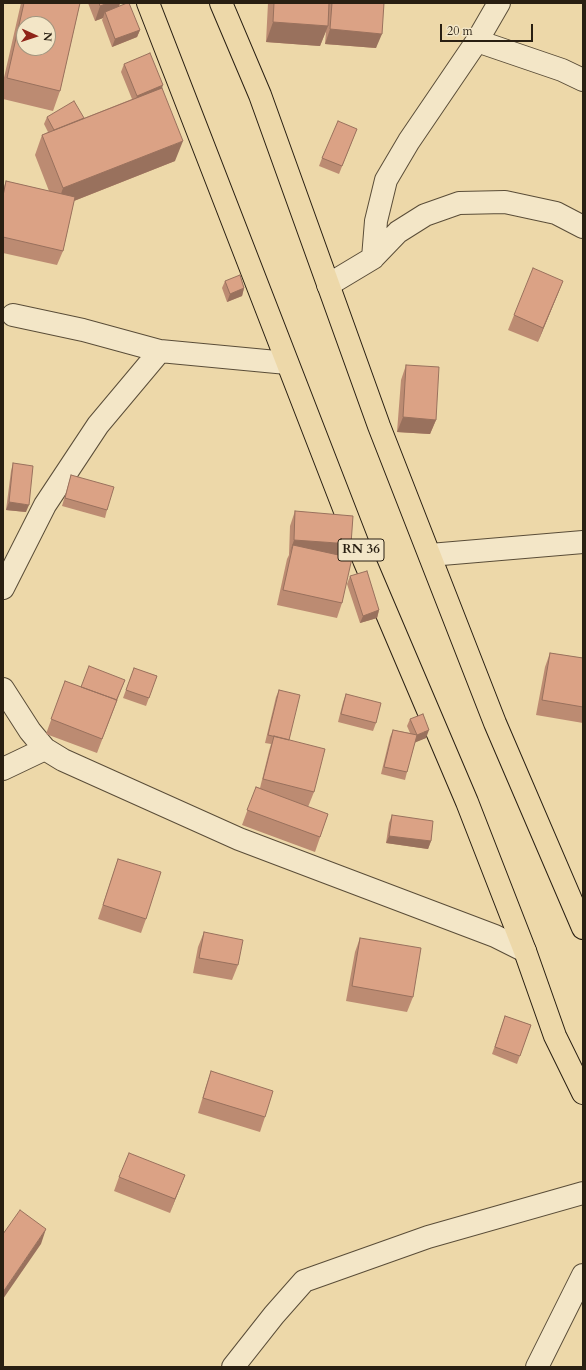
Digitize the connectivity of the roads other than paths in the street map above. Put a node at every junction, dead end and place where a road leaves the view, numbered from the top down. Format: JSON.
{"nodes":[{"id":1,"x":148,"y":3,"type":"edge"},
{"id":2,"x":221,"y":3,"type":"edge"},
{"id":3,"x":499,"y":3,"type":"edge"},
{"id":4,"x":477,"y":41,"type":"junction"},
{"id":5,"x":583,"y":80,"type":"edge"},
{"id":6,"x":583,"y":227,"type":"edge"},
{"id":7,"x":373,"y":258,"type":"junction"},
{"id":8,"x":328,"y":285,"type":"junction"},
{"id":9,"x":13,"y":316,"type":"dead end"},
{"id":10,"x":160,"y":351,"type":"junction"},
{"id":11,"x":287,"y":363,"type":"junction"},
{"id":12,"x":583,"y":542,"type":"edge"},
{"id":13,"x":430,"y":555,"type":"junction"},
{"id":14,"x":3,"y":588,"type":"edge"},
{"id":15,"x":3,"y":689,"type":"edge"},
{"id":16,"x":45,"y":749,"type":"junction"},
{"id":17,"x":3,"y":769,"type":"edge"},
{"id":18,"x":583,"y":928,"type":"edge"},
{"id":19,"x":524,"y":951,"type":"junction"},
{"id":20,"x":583,"y":1093,"type":"edge"},
{"id":21,"x":583,"y":1193,"type":"edge"},
{"id":22,"x":583,"y":1275,"type":"edge"},
{"id":23,"x":233,"y":1367,"type":"edge"},
{"id":24,"x":537,"y":1367,"type":"edge"}],
"edges":[{"from":1,"to":11,"type":"main road","number":"RN 36"},
{"from":2,"to":8,"type":"main road"},
{"from":3,"to":4,"type":"street"},
{"from":4,"to":5,"type":"street"},
{"from":4,"to":7,"type":"street"},
{"from":6,"to":7,"type":"street"},
{"from":7,"to":8,"type":"street"},
{"from":8,"to":13,"type":"main road"},
{"from":9,"to":10,"type":"street"},
{"from":10,"to":11,"type":"street"},
{"from":10,"to":14,"type":"street"},
{"from":11,"to":19,"type":"main road","number":"RN 36"},
{"from":12,"to":13,"type":"street"},
{"from":13,"to":18,"type":"main road"},
{"from":15,"to":16,"type":"street"},
{"from":16,"to":17,"type":"street"},
{"from":16,"to":19,"type":"street"},
{"from":19,"to":20,"type":"main road","number":"RN 36"},
{"from":21,"to":23,"type":"street"},
{"from":22,"to":24,"type":"street"}]}
